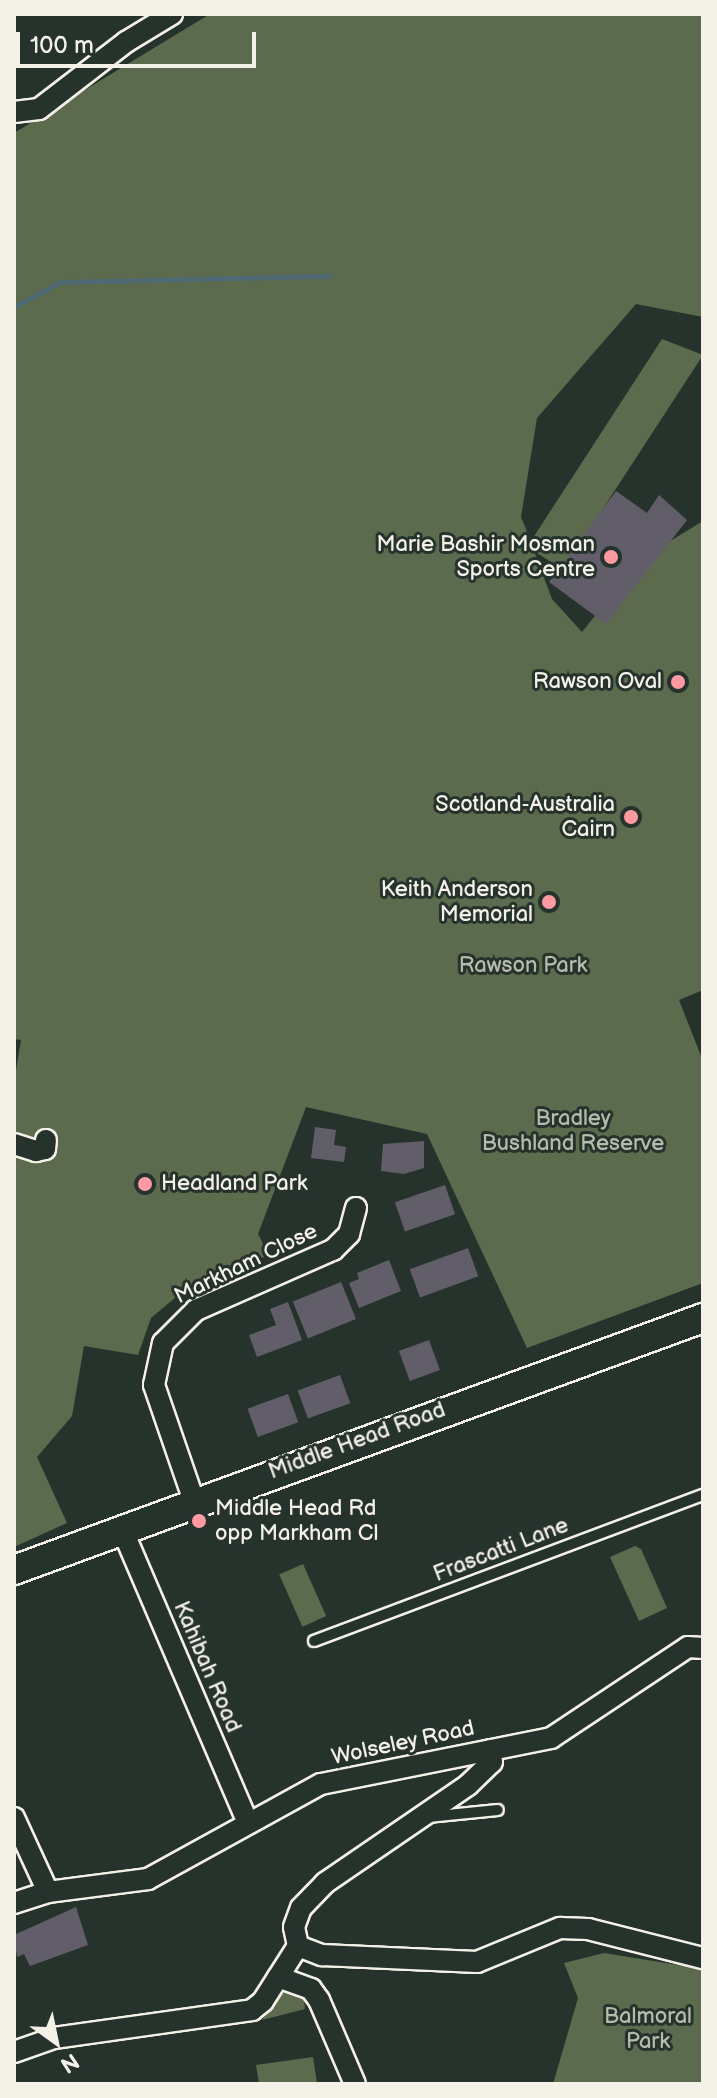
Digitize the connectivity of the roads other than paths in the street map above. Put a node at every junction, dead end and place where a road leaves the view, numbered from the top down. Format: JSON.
{"nodes":[{"id":1,"x":172,"y":14,"type":"edge"},
{"id":2,"x":14,"y":112,"type":"edge"},
{"id":3,"x":46,"y":1140,"type":"dead end"},
{"id":4,"x":14,"y":1144,"type":"edge"},
{"id":5,"x":356,"y":1208,"type":"dead end"},
{"id":6,"x":703,"y":1318,"type":"edge"},
{"id":7,"x":703,"y":1495,"type":"edge"},
{"id":8,"x":194,"y":1501,"type":"junction"},
{"id":9,"x":122,"y":1529,"type":"junction"},
{"id":10,"x":14,"y":1570,"type":"edge"},
{"id":11,"x":314,"y":1641,"type":"dead end"},
{"id":12,"x":703,"y":1648,"type":"edge"},
{"id":13,"x":490,"y":1750,"type":"junction"},
{"id":14,"x":498,"y":1810,"type":"dead end"},
{"id":15,"x":14,"y":1818,"type":"edge"},
{"id":16,"x":418,"y":1818,"type":"junction"},
{"id":17,"x":248,"y":1823,"type":"junction"},
{"id":18,"x":48,"y":1892,"type":"junction"},
{"id":19,"x":14,"y":1903,"type":"edge"},
{"id":20,"x":298,"y":1946,"type":"junction"},
{"id":21,"x":703,"y":1958,"type":"edge"},
{"id":22,"x":278,"y":1977,"type":"junction"},
{"id":23,"x":14,"y":2052,"type":"edge"},
{"id":24,"x":355,"y":2084,"type":"edge"}],
"edges":[{"from":1,"to":2,"type":"street"},
{"from":3,"to":4,"type":"street"},
{"from":5,"to":8,"type":"street","name":"Markham Close"},
{"from":6,"to":8,"type":"street","name":"Middle Head Road"},
{"from":7,"to":11,"type":"lane","name":"Frascatti Lane"},
{"from":8,"to":9,"type":"street","name":"Middle Head Road"},
{"from":9,"to":10,"type":"street","name":"Middle Head Road"},
{"from":9,"to":17,"type":"street","name":"Kahibah Road"},
{"from":12,"to":13,"type":"street","name":"Wolseley Road"},
{"from":13,"to":16,"type":"street"},
{"from":13,"to":17,"type":"street","name":"Wolseley Road"},
{"from":14,"to":16,"type":"lane"},
{"from":15,"to":18,"type":"street"},
{"from":16,"to":20,"type":"street"},
{"from":17,"to":18,"type":"street","name":"Wolseley Road"},
{"from":18,"to":19,"type":"street","name":"Wolseley Road"},
{"from":20,"to":21,"type":"street"},
{"from":20,"to":22,"type":"street"},
{"from":22,"to":23,"type":"street"},
{"from":22,"to":24,"type":"street"}]}
